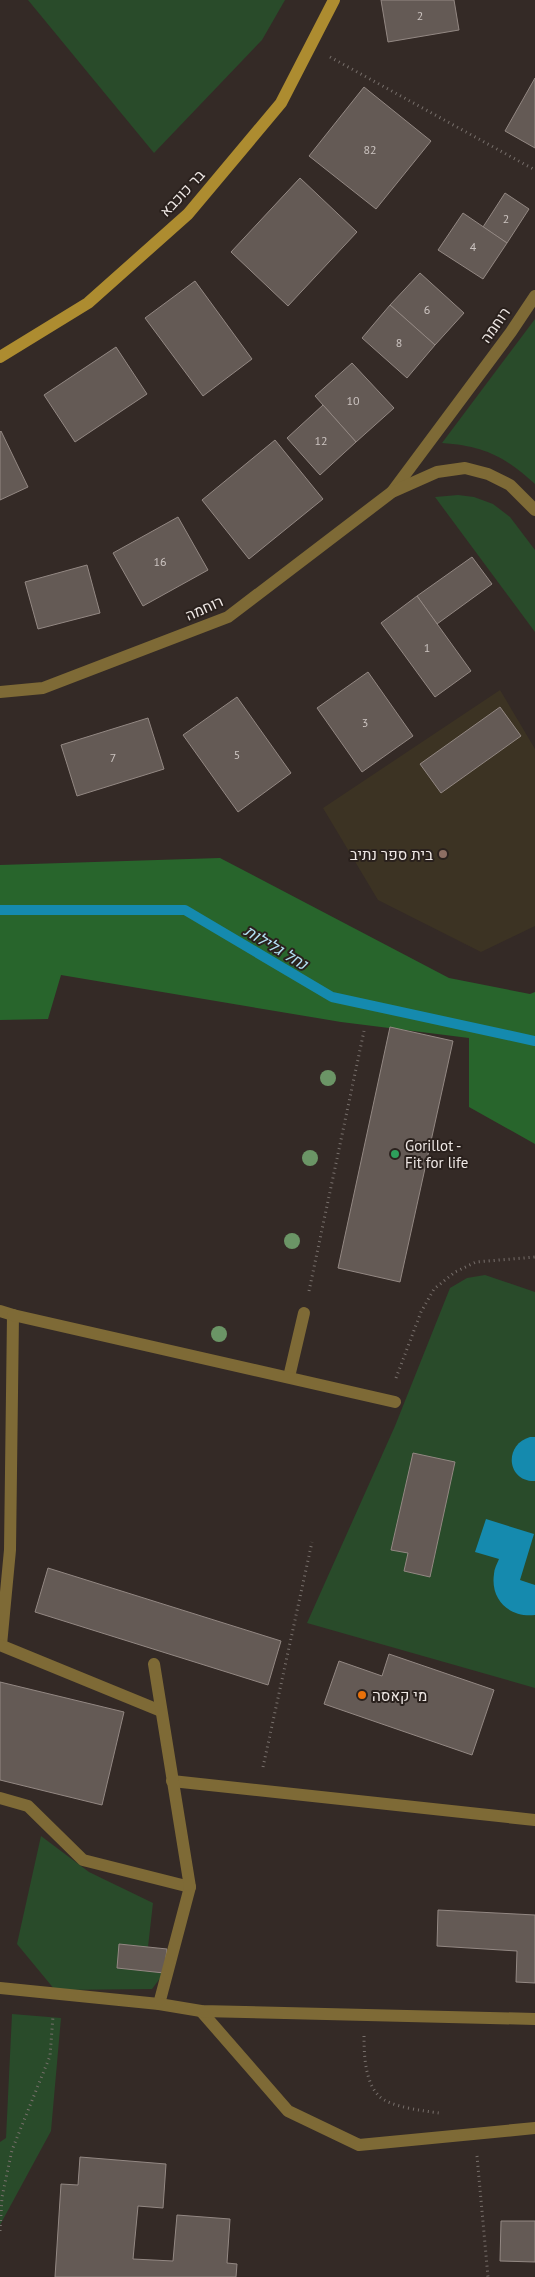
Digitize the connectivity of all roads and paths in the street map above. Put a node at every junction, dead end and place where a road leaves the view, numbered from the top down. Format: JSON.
{"nodes":[{"id":1,"x":334,"y":0,"type":"edge"},
{"id":2,"x":310,"y":46,"type":"junction"},
{"id":3,"x":535,"y":170,"type":"edge"},
{"id":4,"x":535,"y":296,"type":"edge"},
{"id":5,"x":0,"y":357,"type":"edge"},
{"id":6,"x":392,"y":492,"type":"junction"},
{"id":7,"x":535,"y":510,"type":"edge"},
{"id":8,"x":0,"y":692,"type":"edge"},
{"id":9,"x":364,"y":1030,"type":"dead end"},
{"id":10,"x":535,"y":1257,"type":"edge"},
{"id":11,"x":0,"y":1311,"type":"edge"},
{"id":12,"x":304,"y":1313,"type":"joint"},
{"id":13,"x":14,"y":1315,"type":"junction"},
{"id":14,"x":289,"y":1377,"type":"junction"},
{"id":15,"x":391,"y":1401,"type":"joint"},
{"id":16,"x":312,"y":1542,"type":"dead end"},
{"id":17,"x":1,"y":1645,"type":"edge"},
{"id":18,"x":154,"y":1664,"type":"dead end"},
{"id":19,"x":161,"y":1710,"type":"junction"},
{"id":20,"x":172,"y":1780,"type":"junction"},
{"id":21,"x":258,"y":1790,"type":"junction"},
{"id":22,"x":0,"y":1798,"type":"edge"},
{"id":23,"x":535,"y":1820,"type":"edge"},
{"id":24,"x":190,"y":1887,"type":"junction"},
{"id":25,"x":0,"y":1988,"type":"edge"},
{"id":26,"x":55,"y":1993,"type":"junction"},
{"id":27,"x":159,"y":2004,"type":"junction"},
{"id":28,"x":201,"y":2011,"type":"junction"},
{"id":29,"x":364,"y":2015,"type":"junction"},
{"id":30,"x":535,"y":2019,"type":"edge"},
{"id":31,"x":446,"y":2114,"type":"dead end"},
{"id":32,"x":535,"y":2128,"type":"edge"},
{"id":33,"x":475,"y":2134,"type":"junction"},
{"id":34,"x":0,"y":2231,"type":"edge"},
{"id":35,"x":488,"y":2277,"type":"edge"}],
"edges":[{"from":1,"to":2,"type":"street","name":"בר כוכבא"},
{"from":2,"to":3,"type":"path"},
{"from":2,"to":5,"type":"street","name":"בר כוכבא"},
{"from":4,"to":6,"type":"street","name":"רוחמה"},
{"from":6,"to":7,"type":"street","name":"רוחמה"},
{"from":6,"to":8,"type":"street","name":"רוחמה"},
{"from":9,"to":12,"type":"path"},
{"from":10,"to":15,"type":"path"},
{"from":11,"to":13,"type":"street"},
{"from":12,"to":14,"type":"street"},
{"from":13,"to":14,"type":"street"},
{"from":13,"to":17,"type":"street"},
{"from":14,"to":15,"type":"street"},
{"from":16,"to":21,"type":"path"},
{"from":17,"to":19,"type":"street"},
{"from":18,"to":19,"type":"street"},
{"from":19,"to":20,"type":"street"},
{"from":20,"to":21,"type":"street"},
{"from":20,"to":24,"type":"street"},
{"from":21,"to":23,"type":"street"},
{"from":22,"to":24,"type":"street"},
{"from":24,"to":27,"type":"street"},
{"from":25,"to":26,"type":"street"},
{"from":26,"to":27,"type":"street"},
{"from":26,"to":34,"type":"path"},
{"from":27,"to":28,"type":"street"},
{"from":28,"to":29,"type":"street"},
{"from":28,"to":33,"type":"street"},
{"from":29,"to":30,"type":"street"},
{"from":29,"to":31,"type":"path"},
{"from":32,"to":33,"type":"street"},
{"from":33,"to":35,"type":"path"}]}
